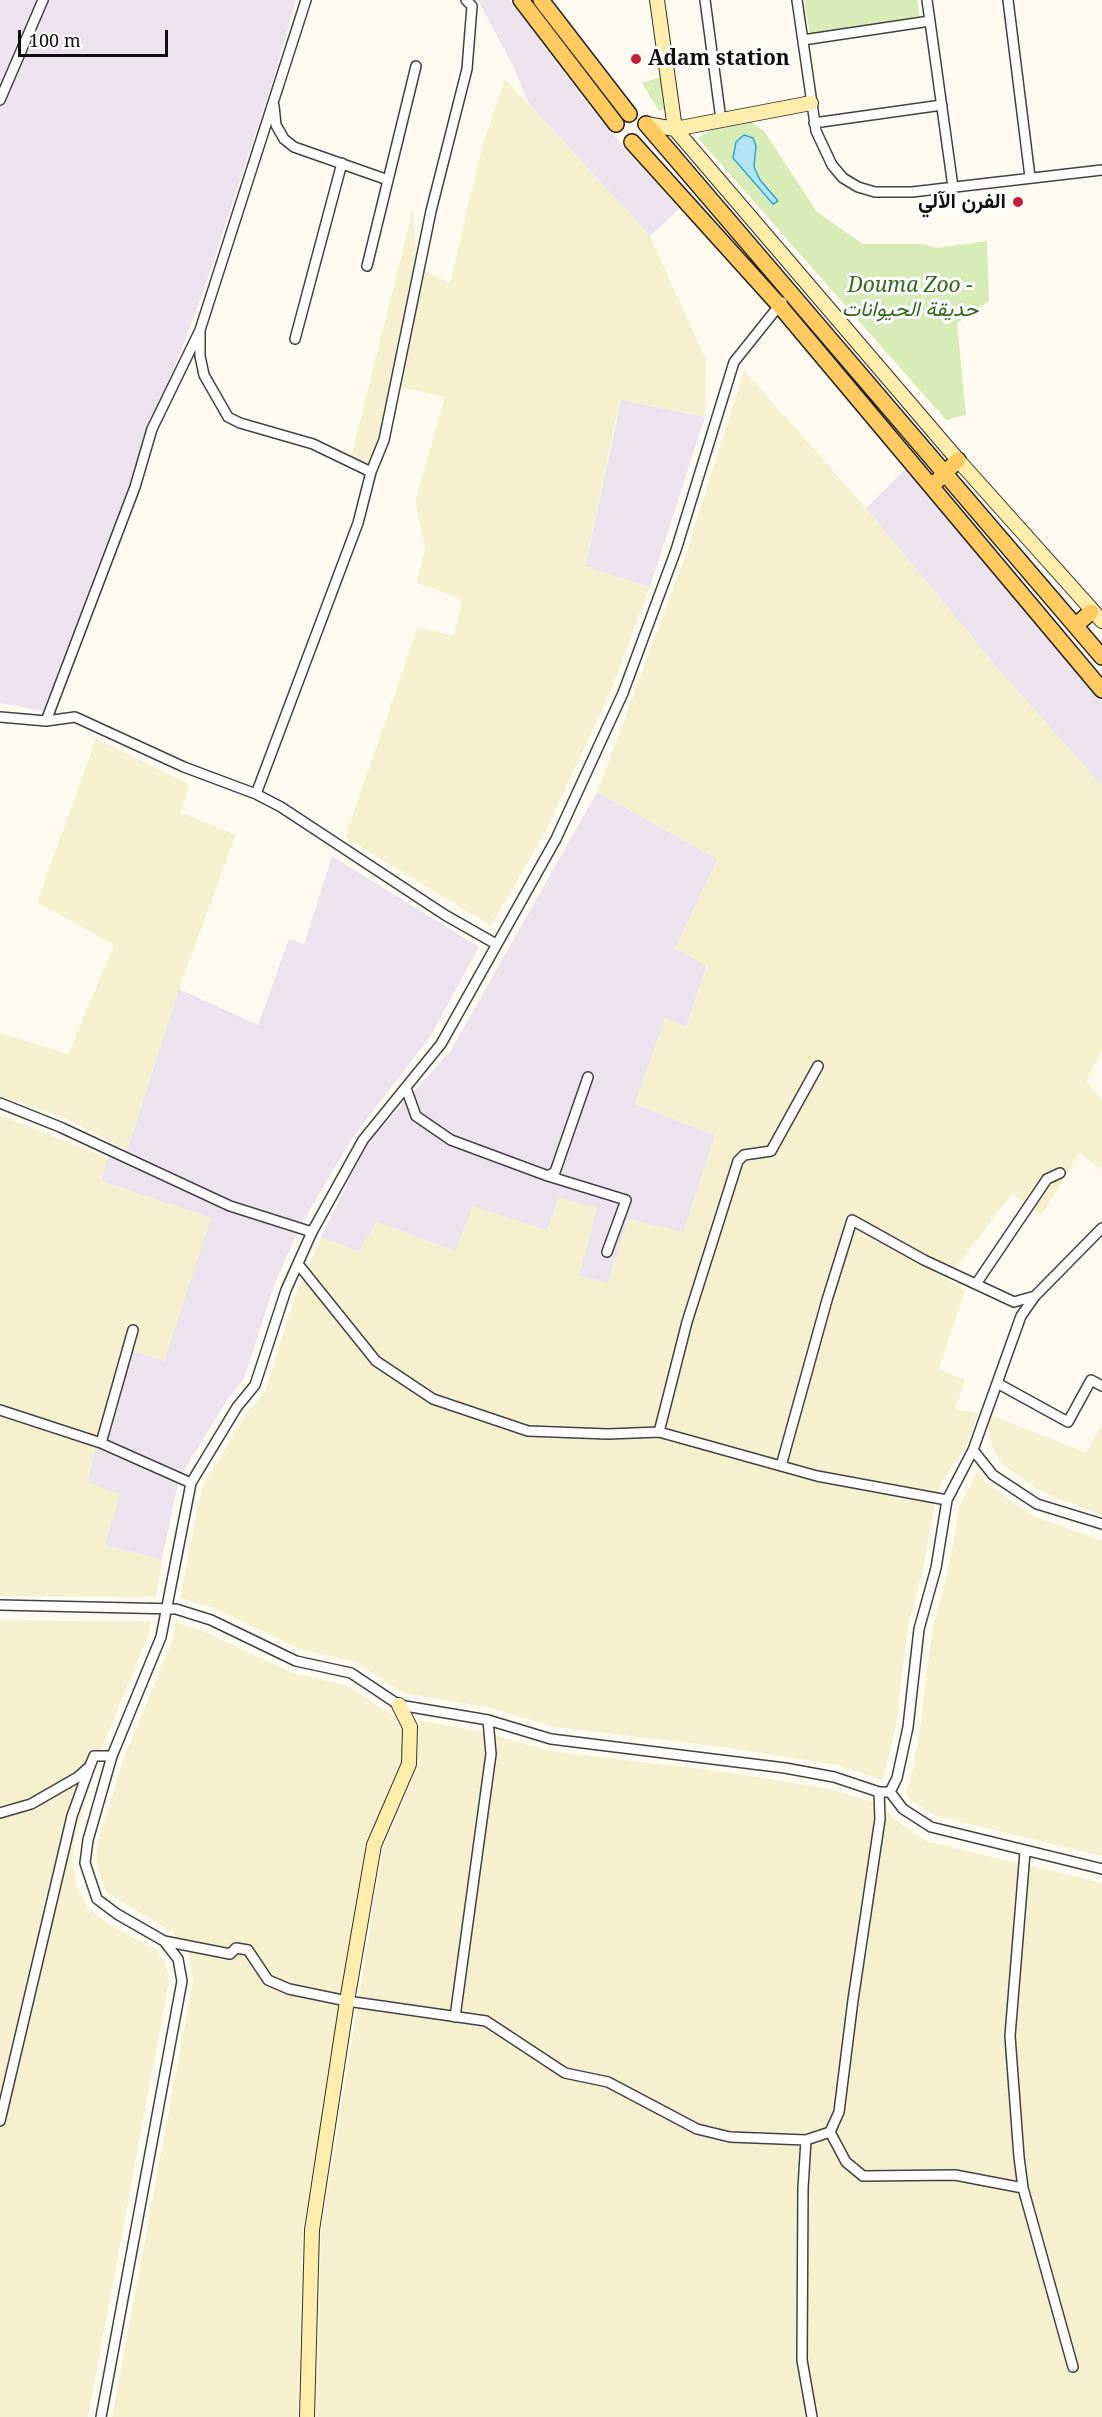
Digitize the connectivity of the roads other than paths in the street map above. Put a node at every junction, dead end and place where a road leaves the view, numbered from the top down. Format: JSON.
{"nodes":[{"id":1,"x":43,"y":0,"type":"edge"},
{"id":2,"x":306,"y":0,"type":"edge"},
{"id":3,"x":466,"y":0,"type":"edge"},
{"id":4,"x":521,"y":0,"type":"edge"},
{"id":5,"x":541,"y":0,"type":"edge"},
{"id":6,"x":657,"y":0,"type":"edge"},
{"id":7,"x":705,"y":0,"type":"edge"},
{"id":8,"x":797,"y":0,"type":"edge"},
{"id":9,"x":927,"y":0,"type":"edge"},
{"id":10,"x":1008,"y":0,"type":"edge"},
{"id":11,"x":930,"y":21,"type":"junction"},
{"id":12,"x":803,"y":40,"type":"junction"},
{"id":13,"x":416,"y":66,"type":"dead end"},
{"id":14,"x":0,"y":100,"type":"edge"},
{"id":15,"x":811,"y":103,"type":"junction"},
{"id":16,"x":274,"y":104,"type":"junction"},
{"id":17,"x":942,"y":105,"type":"junction"},
{"id":18,"x":629,"y":114,"type":"junction"},
{"id":19,"x":721,"y":120,"type":"junction"},
{"id":20,"x":814,"y":123,"type":"junction"},
{"id":21,"x":616,"y":124,"type":"junction"},
{"id":22,"x":646,"y":124,"type":"junction"},
{"id":23,"x":675,"y":129,"type":"junction"},
{"id":24,"x":632,"y":142,"type":"junction"},
{"id":25,"x":342,"y":163,"type":"junction"},
{"id":26,"x":1102,"y":170,"type":"edge"},
{"id":27,"x":1030,"y":177,"type":"junction"},
{"id":28,"x":388,"y":180,"type":"junction"},
{"id":29,"x":952,"y":187,"type":"junction"},
{"id":30,"x":367,"y":266,"type":"dead end"},
{"id":31,"x":791,"y":291,"type":"junction"},
{"id":32,"x":779,"y":305,"type":"junction"},
{"id":33,"x":200,"y":330,"type":"junction"},
{"id":34,"x":295,"y":339,"type":"dead end"},
{"id":35,"x":958,"y":460,"type":"junction"},
{"id":36,"x":371,"y":472,"type":"junction"},
{"id":37,"x":944,"y":474,"type":"junction"},
{"id":38,"x":932,"y":486,"type":"junction"},
{"id":39,"x":1097,"y":617,"type":"edge"},
{"id":40,"x":1076,"y":625,"type":"junction"},
{"id":41,"x":1102,"y":657,"type":"edge"},
{"id":42,"x":1102,"y":690,"type":"edge"},
{"id":43,"x":0,"y":717,"type":"edge"},
{"id":44,"x":46,"y":721,"type":"junction"},
{"id":45,"x":256,"y":794,"type":"junction"},
{"id":46,"x":496,"y":944,"type":"junction"},
{"id":47,"x":818,"y":1065,"type":"dead end"},
{"id":48,"x":588,"y":1077,"type":"dead end"},
{"id":49,"x":406,"y":1088,"type":"junction"},
{"id":50,"x":0,"y":1103,"type":"edge"},
{"id":51,"x":1060,"y":1173,"type":"dead end"},
{"id":52,"x":548,"y":1176,"type":"junction"},
{"id":53,"x":1102,"y":1228,"type":"edge"},
{"id":54,"x":312,"y":1232,"type":"junction"},
{"id":55,"x":607,"y":1252,"type":"dead end"},
{"id":56,"x":298,"y":1264,"type":"junction"},
{"id":57,"x":976,"y":1284,"type":"junction"},
{"id":58,"x":1035,"y":1296,"type":"junction"},
{"id":59,"x":133,"y":1330,"type":"dead end"},
{"id":60,"x":997,"y":1383,"type":"junction"},
{"id":61,"x":1102,"y":1386,"type":"edge"},
{"id":62,"x":0,"y":1410,"type":"edge"},
{"id":63,"x":659,"y":1431,"type":"junction"},
{"id":64,"x":101,"y":1443,"type":"junction"},
{"id":65,"x":972,"y":1450,"type":"junction"},
{"id":66,"x":782,"y":1466,"type":"junction"},
{"id":67,"x":191,"y":1483,"type":"junction"},
{"id":68,"x":947,"y":1500,"type":"junction"},
{"id":69,"x":1102,"y":1524,"type":"edge"},
{"id":70,"x":0,"y":1605,"type":"edge"},
{"id":71,"x":166,"y":1609,"type":"junction"},
{"id":72,"x":399,"y":1705,"type":"junction"},
{"id":73,"x":488,"y":1719,"type":"junction"},
{"id":74,"x":112,"y":1756,"type":"junction"},
{"id":75,"x":90,"y":1766,"type":"junction"},
{"id":76,"x":885,"y":1792,"type":"junction"},
{"id":77,"x":0,"y":1813,"type":"edge"},
{"id":78,"x":1025,"y":1852,"type":"junction"},
{"id":79,"x":1102,"y":1869,"type":"edge"},
{"id":80,"x":164,"y":1941,"type":"junction"},
{"id":81,"x":347,"y":2001,"type":"junction"},
{"id":82,"x":455,"y":2017,"type":"junction"},
{"id":83,"x":0,"y":2121,"type":"edge"},
{"id":84,"x":830,"y":2132,"type":"junction"},
{"id":85,"x":806,"y":2140,"type":"junction"},
{"id":86,"x":1023,"y":2188,"type":"junction"},
{"id":87,"x":1072,"y":2367,"type":"dead end"},
{"id":88,"x":101,"y":2417,"type":"edge"},
{"id":89,"x":307,"y":2417,"type":"edge"},
{"id":90,"x":812,"y":2417,"type":"edge"}],
"edges":[{"from":1,"to":14,"type":"street"},
{"from":2,"to":16,"type":"street"},
{"from":3,"to":36,"type":"street"},
{"from":4,"to":21,"type":"main road"},
{"from":5,"to":18,"type":"main road"},
{"from":6,"to":23,"type":"street"},
{"from":7,"to":19,"type":"street"},
{"from":8,"to":12,"type":"street"},
{"from":9,"to":11,"type":"street"},
{"from":10,"to":27,"type":"street"},
{"from":11,"to":12,"type":"street"},
{"from":11,"to":17,"type":"street"},
{"from":12,"to":15,"type":"street"},
{"from":13,"to":28,"type":"street"},
{"from":15,"to":19,"type":"street"},
{"from":15,"to":20,"type":"street"},
{"from":16,"to":25,"type":"street"},
{"from":16,"to":33,"type":"street"},
{"from":17,"to":20,"type":"street"},
{"from":17,"to":29,"type":"street"},
{"from":18,"to":21,"type":"main road"},
{"from":18,"to":22,"type":"main road"},
{"from":19,"to":23,"type":"street"},
{"from":20,"to":29,"type":"street"},
{"from":21,"to":24,"type":"main road"},
{"from":22,"to":23,"type":"street"},
{"from":22,"to":24,"type":"main road"},
{"from":22,"to":31,"type":"main road"},
{"from":23,"to":35,"type":"street"},
{"from":24,"to":32,"type":"main road"},
{"from":25,"to":28,"type":"street"},
{"from":25,"to":34,"type":"street"},
{"from":26,"to":27,"type":"street"},
{"from":27,"to":29,"type":"street"},
{"from":28,"to":30,"type":"street"},
{"from":31,"to":32,"type":"street"},
{"from":31,"to":37,"type":"main road"},
{"from":32,"to":38,"type":"main road"},
{"from":32,"to":46,"type":"street"},
{"from":33,"to":36,"type":"street"},
{"from":33,"to":44,"type":"street"},
{"from":35,"to":37,"type":"main road"},
{"from":35,"to":39,"type":"street"},
{"from":36,"to":45,"type":"street"},
{"from":37,"to":38,"type":"main road"},
{"from":37,"to":40,"type":"main road"},
{"from":38,"to":42,"type":"main road"},
{"from":39,"to":40,"type":"main road"},
{"from":40,"to":41,"type":"main road"},
{"from":43,"to":44,"type":"street"},
{"from":44,"to":45,"type":"street"},
{"from":45,"to":46,"type":"street"},
{"from":46,"to":49,"type":"street"},
{"from":47,"to":63,"type":"street"},
{"from":48,"to":52,"type":"street"},
{"from":49,"to":52,"type":"street"},
{"from":49,"to":54,"type":"street"},
{"from":50,"to":54,"type":"street"},
{"from":51,"to":57,"type":"street"},
{"from":52,"to":55,"type":"street"},
{"from":53,"to":58,"type":"street"},
{"from":54,"to":56,"type":"street"},
{"from":56,"to":63,"type":"street"},
{"from":56,"to":67,"type":"street"},
{"from":57,"to":58,"type":"street"},
{"from":57,"to":66,"type":"street"},
{"from":58,"to":60,"type":"street"},
{"from":59,"to":64,"type":"street"},
{"from":60,"to":61,"type":"street"},
{"from":60,"to":65,"type":"street"},
{"from":62,"to":64,"type":"street"},
{"from":63,"to":66,"type":"street"},
{"from":64,"to":67,"type":"street"},
{"from":65,"to":68,"type":"street"},
{"from":65,"to":69,"type":"street"},
{"from":66,"to":68,"type":"street"},
{"from":67,"to":71,"type":"street"},
{"from":68,"to":76,"type":"street"},
{"from":70,"to":71,"type":"street"},
{"from":71,"to":72,"type":"street"},
{"from":71,"to":74,"type":"street"},
{"from":72,"to":73,"type":"street"},
{"from":72,"to":81,"type":"street"},
{"from":73,"to":76,"type":"street"},
{"from":73,"to":82,"type":"street"},
{"from":74,"to":75,"type":"street"},
{"from":74,"to":80,"type":"street"},
{"from":75,"to":77,"type":"street"},
{"from":75,"to":83,"type":"street"},
{"from":76,"to":78,"type":"street"},
{"from":76,"to":84,"type":"street"},
{"from":78,"to":79,"type":"street"},
{"from":78,"to":86,"type":"street"},
{"from":80,"to":81,"type":"street"},
{"from":80,"to":88,"type":"street"},
{"from":81,"to":82,"type":"street"},
{"from":81,"to":89,"type":"street"},
{"from":82,"to":85,"type":"street"},
{"from":84,"to":85,"type":"street"},
{"from":84,"to":86,"type":"street"},
{"from":85,"to":90,"type":"street"},
{"from":86,"to":87,"type":"street"}]}
